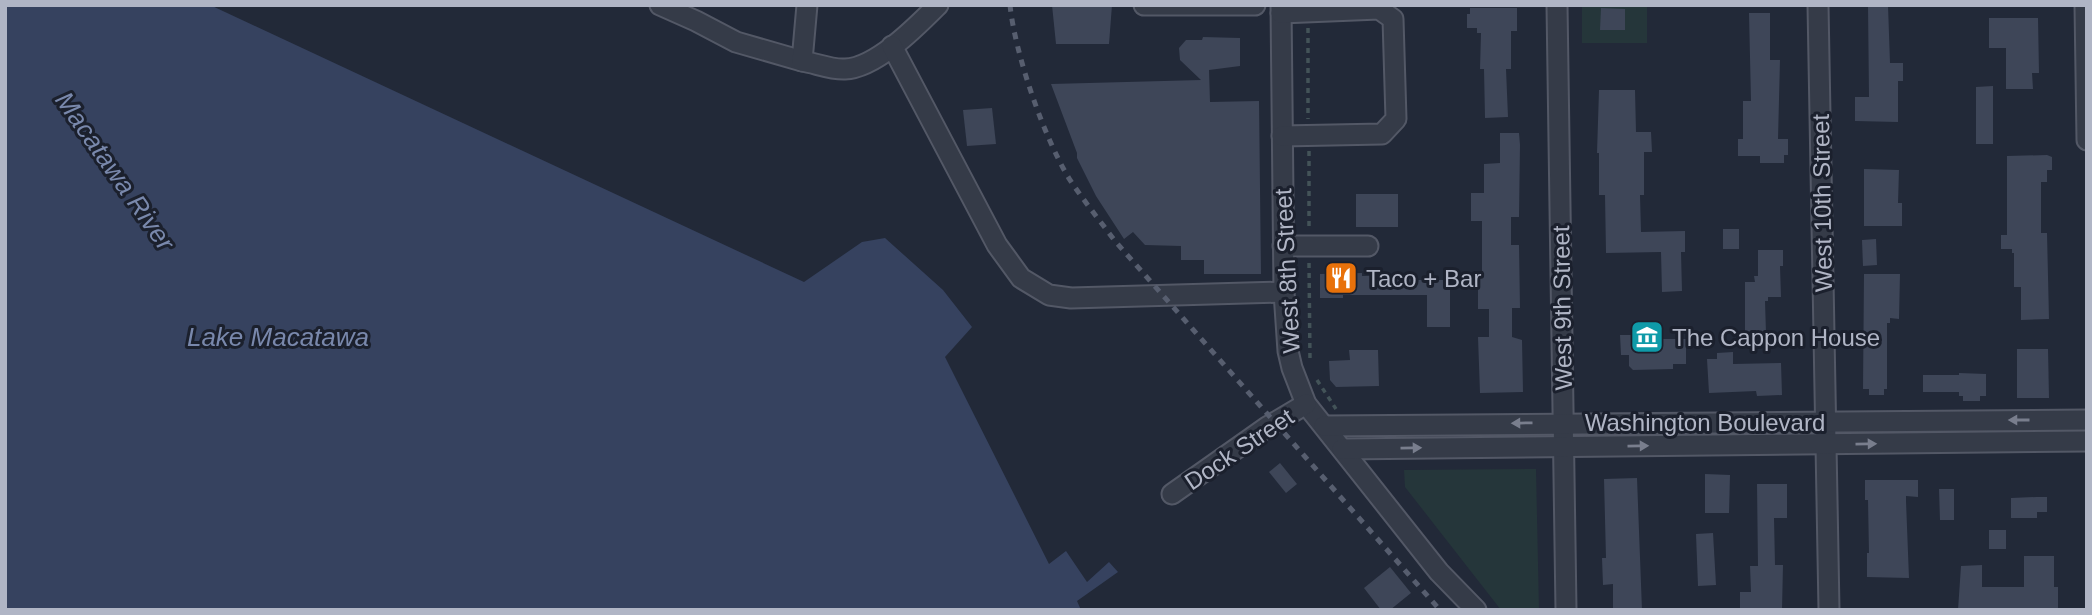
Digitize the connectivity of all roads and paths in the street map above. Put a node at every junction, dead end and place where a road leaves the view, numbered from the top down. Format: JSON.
{"nodes":[{"id":1,"x":660,"y":5,"type":"edge"},
{"id":2,"x":807,"y":5,"type":"edge"},
{"id":3,"x":937,"y":5,"type":"edge"},
{"id":4,"x":1144,"y":5,"type":"edge"},
{"id":5,"x":1255,"y":5,"type":"edge"},
{"id":6,"x":1557,"y":5,"type":"edge"},
{"id":7,"x":1818,"y":5,"type":"edge"},
{"id":8,"x":2085,"y":5,"type":"edge"},
{"id":9,"x":1281,"y":9,"type":"edge"},
{"id":10,"x":1308,"y":12,"type":"junction"},
{"id":11,"x":892,"y":46,"type":"junction"},
{"id":12,"x":802,"y":61,"type":"junction"},
{"id":13,"x":1308,"y":135,"type":"junction"},
{"id":14,"x":1282,"y":136,"type":"junction"},
{"id":15,"x":2087,"y":140,"type":"edge"},
{"id":16,"x":1283,"y":246,"type":"junction"},
{"id":17,"x":1309,"y":246,"type":"junction"},
{"id":18,"x":1368,"y":246,"type":"dead end"},
{"id":19,"x":1284,"y":292,"type":"junction"},
{"id":20,"x":1310,"y":369,"type":"dead end"},
{"id":21,"x":1317,"y":379,"type":"dead end"},
{"id":22,"x":1306,"y":404,"type":"junction"},
{"id":23,"x":2087,"y":419,"type":"edge"},
{"id":24,"x":1826,"y":422,"type":"junction"},
{"id":25,"x":1563,"y":423,"type":"junction"},
{"id":26,"x":1324,"y":426,"type":"junction"},
{"id":27,"x":1348,"y":426,"type":"junction"},
{"id":28,"x":2087,"y":441,"type":"edge"},
{"id":29,"x":1826,"y":444,"type":"junction"},
{"id":30,"x":1563,"y":447,"type":"junction"},
{"id":31,"x":1342,"y":449,"type":"junction"},
{"id":32,"x":1172,"y":494,"type":"dead end"},
{"id":33,"x":1439,"y":572,"type":"junction"},
{"id":34,"x":1462,"y":610,"type":"edge"},
{"id":35,"x":1476,"y":610,"type":"edge"},
{"id":36,"x":1566,"y":610,"type":"edge"},
{"id":37,"x":1829,"y":610,"type":"edge"}],
"edges":[{"from":1,"to":12,"type":"street"},
{"from":2,"to":12,"type":"street"},
{"from":3,"to":11,"type":"street"},
{"from":4,"to":5,"type":"street"},
{"from":6,"to":25,"type":"street","name":"West 9th Street"},
{"from":7,"to":24,"type":"street","name":"West 10th Street"},
{"from":8,"to":15,"type":"street"},
{"from":9,"to":10,"type":"street"},
{"from":9,"to":14,"type":"street","name":"West 8th Street"},
{"from":10,"to":13,"type":"path"},
{"from":10,"to":13,"type":"street"},
{"from":11,"to":12,"type":"street"},
{"from":11,"to":19,"type":"street"},
{"from":13,"to":14,"type":"street"},
{"from":13,"to":17,"type":"path"},
{"from":14,"to":16,"type":"street","name":"West 8th Street"},
{"from":16,"to":17,"type":"street"},
{"from":16,"to":19,"type":"street","name":"West 8th Street"},
{"from":17,"to":18,"type":"street"},
{"from":17,"to":20,"type":"path"},
{"from":19,"to":22,"type":"street","name":"West 8th Street"},
{"from":21,"to":27,"type":"path"},
{"from":22,"to":26,"type":"street","name":"West 8th Street"},
{"from":22,"to":32,"type":"street","name":"Dock Street"},
{"from":23,"to":24,"type":"street","name":"Washington Boulevard","one_way":true},
{"from":24,"to":25,"type":"street","name":"Washington Boulevard"},
{"from":24,"to":29,"type":"street","name":"West 10th Street"},
{"from":25,"to":27,"type":"street","name":"Washington Boulevard","one_way":true},
{"from":25,"to":30,"type":"street","name":"West 9th Street"},
{"from":26,"to":27,"type":"street","name":"Washington Boulevard"},
{"from":26,"to":31,"type":"street","name":"West 8th Street"},
{"from":29,"to":28,"type":"street","name":"Washington Boulevard","one_way":true},
{"from":30,"to":29,"type":"street","name":"Washington Boulevard","one_way":true},
{"from":29,"to":37,"type":"street","name":"West 10th Street"},
{"from":31,"to":30,"type":"street","name":"Washington Boulevard","one_way":true},
{"from":30,"to":36,"type":"street","name":"West 9th Street"},
{"from":31,"to":33,"type":"street","name":"West 8th Street"},
{"from":33,"to":34,"type":"street","name":"West 8th Street"},
{"from":33,"to":35,"type":"street","name":"West 8th Street"}]}
